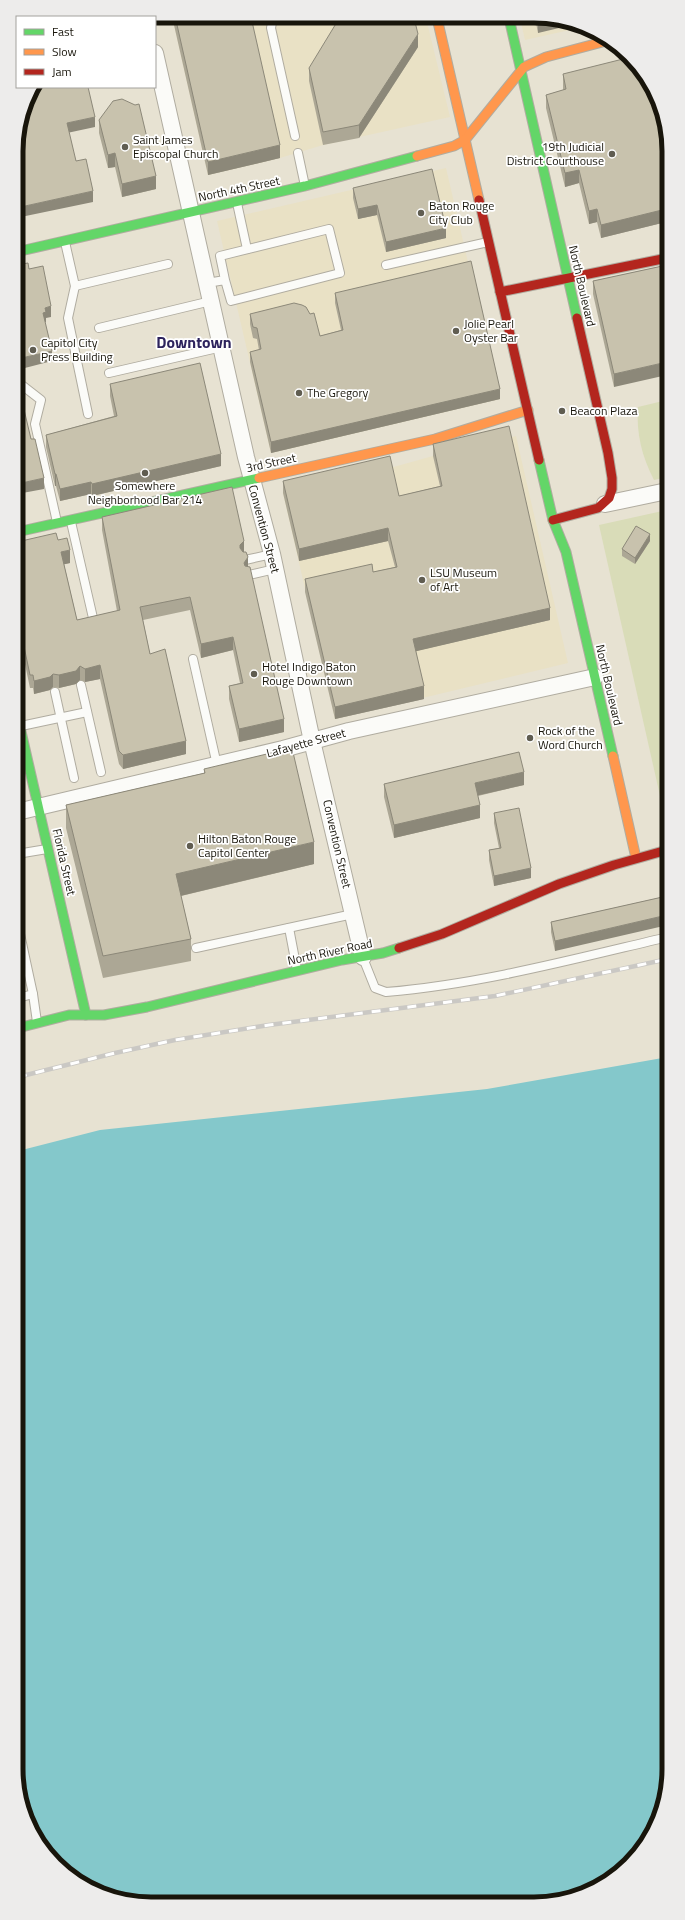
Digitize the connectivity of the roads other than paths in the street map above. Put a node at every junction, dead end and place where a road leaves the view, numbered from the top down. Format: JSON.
{"nodes":[{"id":1,"x":272,"y":23,"type":"edge"},
{"id":2,"x":438,"y":23,"type":"edge"},
{"id":3,"x":510,"y":23,"type":"edge"},
{"id":4,"x":601,"y":42,"type":"edge"},
{"id":5,"x":156,"y":58,"type":"edge"},
{"id":6,"x":521,"y":70,"type":"junction"},
{"id":7,"x":295,"y":136,"type":"dead end"},
{"id":8,"x":465,"y":140,"type":"junction"},
{"id":9,"x":298,"y":153,"type":"dead end"},
{"id":10,"x":305,"y":186,"type":"junction"},
{"id":11,"x":236,"y":202,"type":"junction"},
{"id":12,"x":190,"y":212,"type":"junction"},
{"id":13,"x":65,"y":241,"type":"junction"},
{"id":14,"x":489,"y":242,"type":"junction"},
{"id":15,"x":247,"y":249,"type":"junction"},
{"id":16,"x":23,"y":250,"type":"edge"},
{"id":17,"x":662,"y":259,"type":"edge"},
{"id":18,"x":168,"y":264,"type":"dead end"},
{"id":19,"x":386,"y":265,"type":"dead end"},
{"id":20,"x":568,"y":278,"type":"junction"},
{"id":21,"x":225,"y":280,"type":"junction"},
{"id":22,"x":207,"y":283,"type":"junction"},
{"id":23,"x":75,"y":286,"type":"junction"},
{"id":24,"x":500,"y":292,"type":"junction"},
{"id":25,"x":211,"y":301,"type":"junction"},
{"id":26,"x":99,"y":328,"type":"dead end"},
{"id":27,"x":222,"y":347,"type":"junction"},
{"id":28,"x":109,"y":373,"type":"dead end"},
{"id":29,"x":23,"y":386,"type":"edge"},
{"id":30,"x":528,"y":410,"type":"junction"},
{"id":31,"x":88,"y":414,"type":"dead end"},
{"id":32,"x":252,"y":480,"type":"junction"},
{"id":33,"x":662,"y":492,"type":"edge"},
{"id":34,"x":605,"y":504,"type":"junction"},
{"id":35,"x":71,"y":520,"type":"junction"},
{"id":36,"x":552,"y":520,"type":"junction"},
{"id":37,"x":57,"y":523,"type":"junction"},
{"id":38,"x":23,"y":531,"type":"edge"},
{"id":39,"x":245,"y":560,"type":"edge"},
{"id":40,"x":274,"y":562,"type":"junction"},
{"id":41,"x":249,"y":575,"type":"edge"},
{"id":42,"x":93,"y":618,"type":"edge"},
{"id":43,"x":193,"y":659,"type":"dead end"},
{"id":44,"x":595,"y":677,"type":"junction"},
{"id":45,"x":81,"y":686,"type":"dead end"},
{"id":46,"x":55,"y":692,"type":"dead end"},
{"id":47,"x":87,"y":712,"type":"junction"},
{"id":48,"x":60,"y":717,"type":"junction"},
{"id":49,"x":23,"y":725,"type":"edge"},
{"id":50,"x":23,"y":739,"type":"edge"},
{"id":51,"x":312,"y":741,"type":"junction"},
{"id":52,"x":217,"y":765,"type":"junction"},
{"id":53,"x":101,"y":772,"type":"dead end"},
{"id":54,"x":74,"y":778,"type":"dead end"},
{"id":55,"x":39,"y":807,"type":"junction"},
{"id":56,"x":23,"y":811,"type":"edge"},
{"id":57,"x":48,"y":848,"type":"junction"},
{"id":58,"x":662,"y":851,"type":"edge"},
{"id":59,"x":23,"y":853,"type":"edge"},
{"id":60,"x":636,"y":858,"type":"junction"},
{"id":61,"x":353,"y":914,"type":"junction"},
{"id":62,"x":289,"y":928,"type":"junction"},
{"id":63,"x":662,"y":938,"type":"edge"},
{"id":64,"x":23,"y":948,"type":"edge"},
{"id":65,"x":196,"y":948,"type":"dead end"},
{"id":66,"x":363,"y":957,"type":"junction"},
{"id":67,"x":298,"y":971,"type":"junction"},
{"id":68,"x":33,"y":994,"type":"junction"},
{"id":69,"x":23,"y":997,"type":"edge"},
{"id":70,"x":86,"y":1015,"type":"junction"},
{"id":71,"x":37,"y":1023,"type":"junction"},
{"id":72,"x":23,"y":1027,"type":"edge"}],
"edges":[{"from":1,"to":7,"type":"lane"},
{"from":2,"to":8,"type":"street","name":"North Boulevard"},
{"from":3,"to":6,"type":"street","name":"North Boulevard"},
{"from":4,"to":6,"type":"street"},
{"from":5,"to":12,"type":"street","name":"Convention Street"},
{"from":6,"to":8,"type":"street"},
{"from":6,"to":20,"type":"street","name":"North Boulevard"},
{"from":8,"to":10,"type":"street","name":"North 4th Street"},
{"from":8,"to":14,"type":"street","name":"North Boulevard"},
{"from":9,"to":10,"type":"lane"},
{"from":10,"to":11,"type":"street","name":"North 4th Street"},
{"from":11,"to":12,"type":"street","name":"North 4th Street"},
{"from":11,"to":15,"type":"lane"},
{"from":12,"to":13,"type":"street","name":"North 4th Street"},
{"from":12,"to":22,"type":"street","name":"Convention Street"},
{"from":13,"to":16,"type":"street","name":"North 4th Street"},
{"from":13,"to":23,"type":"lane"},
{"from":14,"to":19,"type":"lane"},
{"from":14,"to":24,"type":"street","name":"North Boulevard"},
{"from":15,"to":21,"type":"lane"},
{"from":15,"to":21,"type":"lane"},
{"from":17,"to":20,"type":"street"},
{"from":18,"to":23,"type":"lane"},
{"from":20,"to":24,"type":"street"},
{"from":20,"to":34,"type":"street","name":"North Boulevard"},
{"from":21,"to":22,"type":"lane"},
{"from":22,"to":25,"type":"street","name":"Convention Street"},
{"from":23,"to":31,"type":"lane"},
{"from":24,"to":30,"type":"street","name":"North Boulevard"},
{"from":25,"to":26,"type":"lane"},
{"from":25,"to":27,"type":"street","name":"Convention Street"},
{"from":27,"to":28,"type":"lane"},
{"from":27,"to":32,"type":"street","name":"Convention Street"},
{"from":29,"to":37,"type":"lane"},
{"from":30,"to":32,"type":"street","name":"3rd Street"},
{"from":30,"to":36,"type":"street","name":"North Boulevard"},
{"from":32,"to":35,"type":"street","name":"3rd Street"},
{"from":32,"to":40,"type":"street","name":"Convention Street"},
{"from":33,"to":34,"type":"street"},
{"from":34,"to":36,"type":"street"},
{"from":35,"to":37,"type":"street","name":"3rd Street"},
{"from":35,"to":42,"type":"lane"},
{"from":36,"to":44,"type":"street","name":"North Boulevard"},
{"from":37,"to":38,"type":"street","name":"3rd Street"},
{"from":39,"to":40,"type":"lane"},
{"from":40,"to":41,"type":"lane"},
{"from":40,"to":51,"type":"street","name":"Convention Street"},
{"from":43,"to":52,"type":"lane"},
{"from":44,"to":51,"type":"street","name":"Lafayette Street"},
{"from":44,"to":60,"type":"street","name":"North Boulevard"},
{"from":45,"to":47,"type":"lane"},
{"from":46,"to":48,"type":"lane"},
{"from":47,"to":48,"type":"lane"},
{"from":47,"to":53,"type":"lane"},
{"from":48,"to":49,"type":"lane"},
{"from":48,"to":54,"type":"lane"},
{"from":50,"to":55,"type":"street","name":"Florida Street"},
{"from":51,"to":52,"type":"street","name":"Lafayette Street"},
{"from":51,"to":61,"type":"street","name":"Convention Street"},
{"from":52,"to":55,"type":"street","name":"Lafayette Street"},
{"from":55,"to":56,"type":"street","name":"Lafayette Street"},
{"from":55,"to":57,"type":"street","name":"Florida Street"},
{"from":57,"to":59,"type":"lane"},
{"from":57,"to":70,"type":"street","name":"Florida Street"},
{"from":58,"to":60,"type":"street","name":"North River Road"},
{"from":60,"to":66,"type":"street","name":"North River Road"},
{"from":61,"to":62,"type":"lane"},
{"from":61,"to":66,"type":"street","name":"Convention Street"},
{"from":62,"to":65,"type":"lane"},
{"from":62,"to":67,"type":"lane"},
{"from":63,"to":66,"type":"lane"},
{"from":64,"to":68,"type":"lane"},
{"from":66,"to":67,"type":"street","name":"North River Road"},
{"from":67,"to":70,"type":"street","name":"North River Road"},
{"from":68,"to":69,"type":"lane"},
{"from":68,"to":71,"type":"lane"},
{"from":70,"to":71,"type":"street","name":"North River Road"},
{"from":71,"to":72,"type":"street","name":"North River Road"}]}
